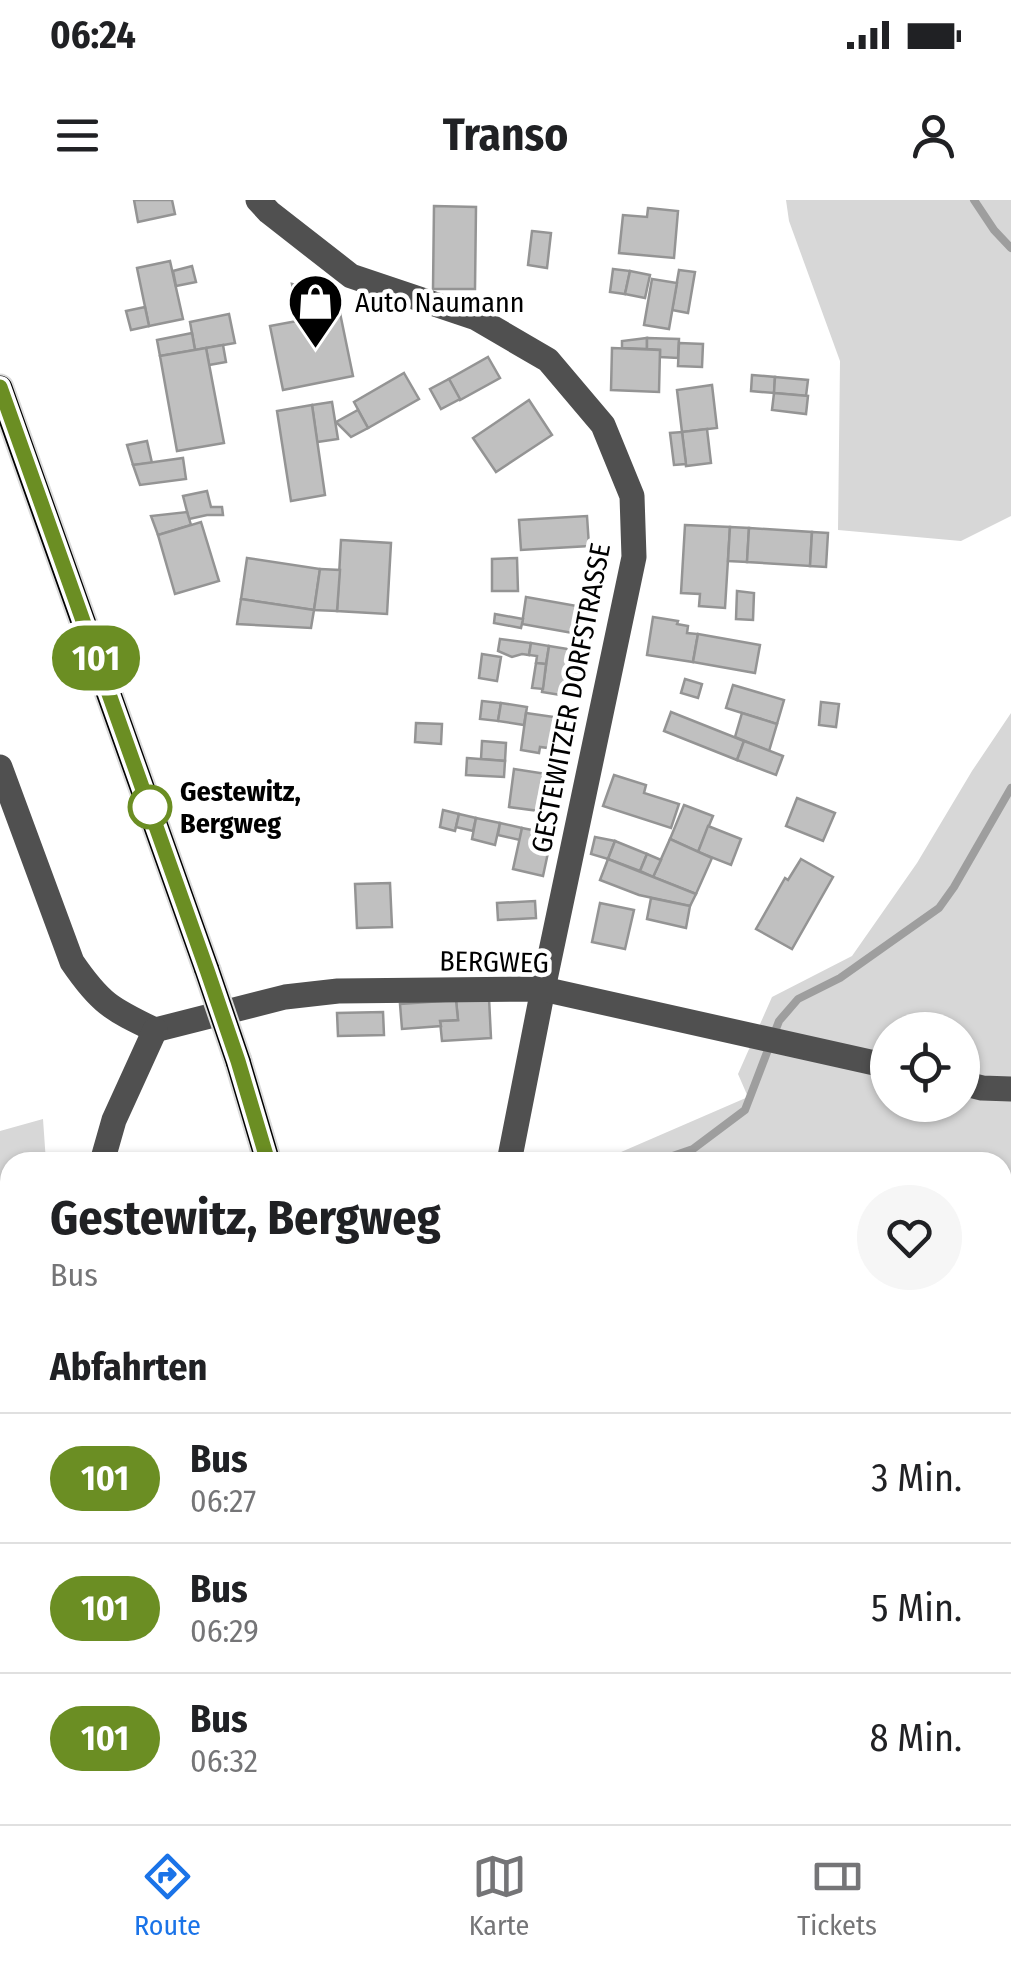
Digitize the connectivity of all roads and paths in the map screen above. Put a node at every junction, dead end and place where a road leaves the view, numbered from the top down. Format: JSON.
{"nodes":[{"id":1,"x":268,"y":204,"type":"edge"},
{"id":2,"x":0,"y":388,"type":"edge"},
{"id":3,"x":12,"y":456,"type":"edge"},
{"id":4,"x":0,"y":768,"type":"edge"},
{"id":5,"x":543,"y":988,"type":"junction"},
{"id":6,"x":155,"y":1030,"type":"junction"},
{"id":7,"x":870,"y":1062,"type":"edge"},
{"id":8,"x":980,"y":1088,"type":"edge"},
{"id":9,"x":1011,"y":1089,"type":"edge"},
{"id":10,"x":105,"y":1152,"type":"edge"},
{"id":11,"x":265,"y":1152,"type":"edge"},
{"id":12,"x":511,"y":1152,"type":"edge"}],
"edges":[{"from":1,"to":5,"type":"street","name":"GESTEWITZER DORFSTRASSE"},
{"from":2,"to":3,"type":"main road"},
{"from":3,"to":11,"type":"main road","bridge":true},
{"from":4,"to":6,"type":"street"},
{"from":5,"to":6,"type":"street","name":"BERGWEG"},
{"from":5,"to":7,"type":"street","name":"BERGWEG"},
{"from":5,"to":12,"type":"street","name":"GESTEWITZER DORFSTRASSE"},
{"from":6,"to":10,"type":"street"},
{"from":8,"to":9,"type":"street"}]}
